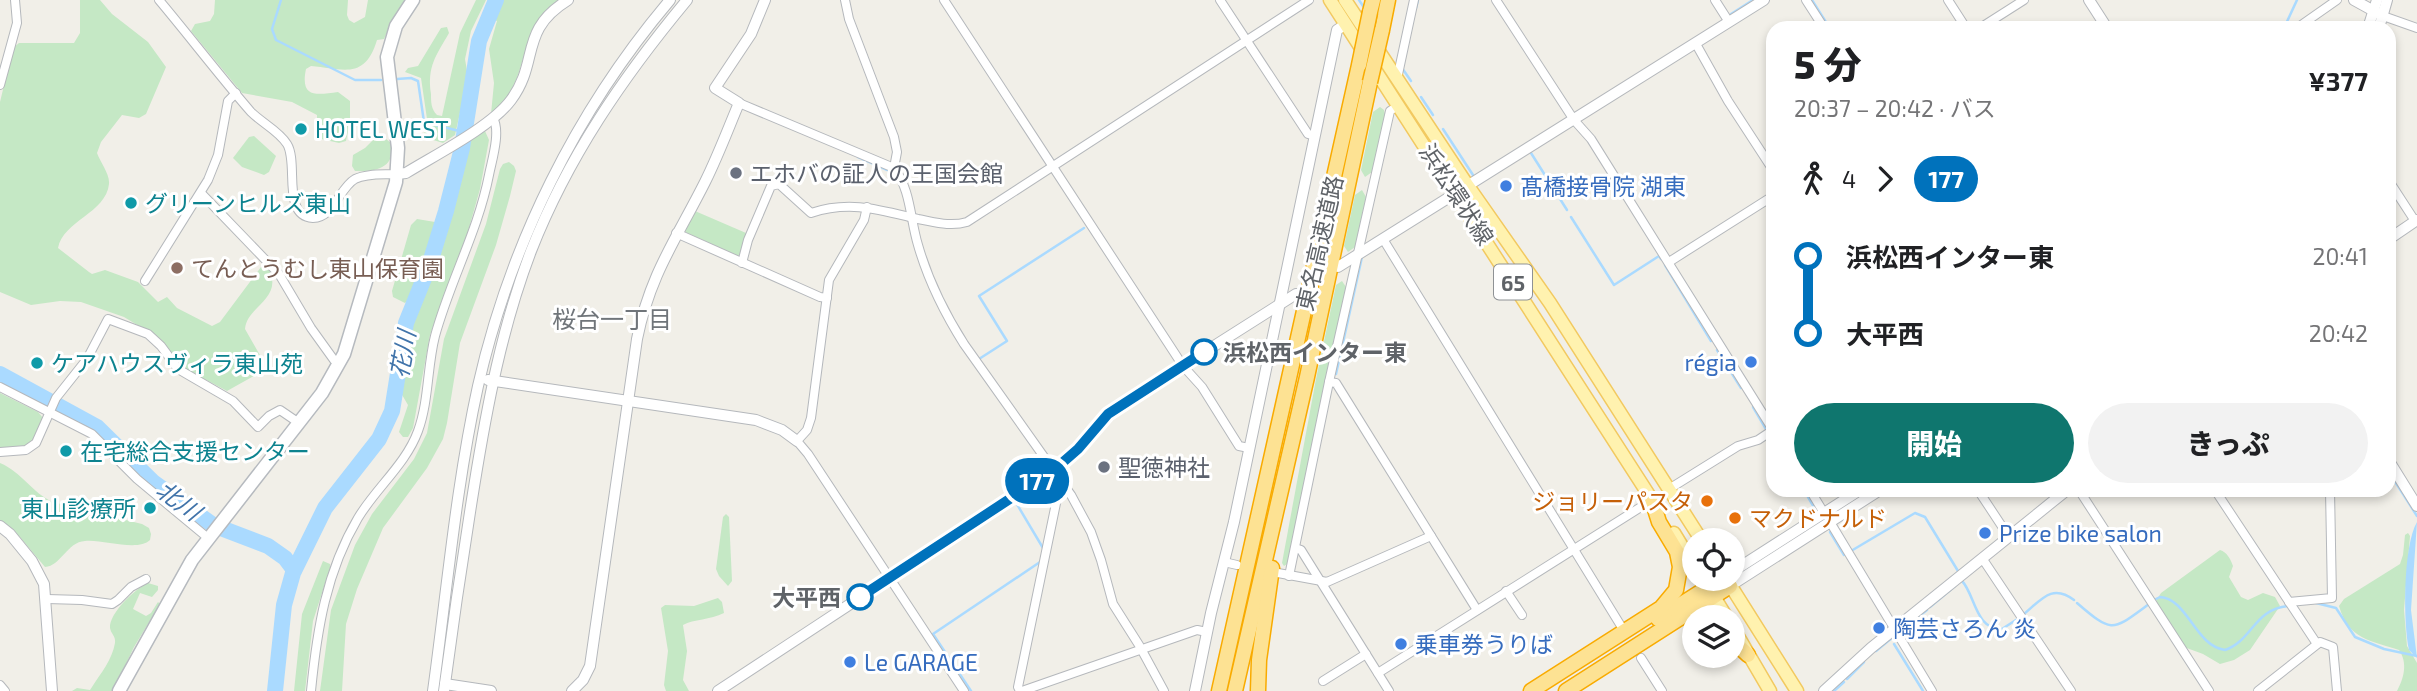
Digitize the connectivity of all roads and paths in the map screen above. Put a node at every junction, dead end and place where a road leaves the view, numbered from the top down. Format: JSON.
{"nodes":[{"id":1,"x":15,"y":0,"type":"edge"},
{"id":2,"x":159,"y":0,"type":"edge"},
{"id":3,"x":413,"y":0,"type":"edge"},
{"id":4,"x":568,"y":0,"type":"edge"},
{"id":5,"x":670,"y":0,"type":"edge"},
{"id":6,"x":687,"y":0,"type":"edge"},
{"id":7,"x":765,"y":0,"type":"edge"},
{"id":8,"x":845,"y":0,"type":"edge"},
{"id":9,"x":944,"y":0,"type":"edge"},
{"id":10,"x":1220,"y":0,"type":"edge"},
{"id":11,"x":1309,"y":0,"type":"edge"},
{"id":12,"x":1330,"y":0,"type":"edge"},
{"id":13,"x":1345,"y":0,"type":"edge"},
{"id":14,"x":1388,"y":0,"type":"edge"},
{"id":15,"x":1414,"y":0,"type":"edge"},
{"id":16,"x":1496,"y":0,"type":"edge"},
{"id":17,"x":1715,"y":0,"type":"edge"},
{"id":18,"x":1764,"y":0,"type":"edge"},
{"id":19,"x":1806,"y":0,"type":"edge"},
{"id":20,"x":1948,"y":0,"type":"edge"},
{"id":21,"x":2024,"y":0,"type":"edge"},
{"id":22,"x":2089,"y":0,"type":"edge"},
{"id":23,"x":2337,"y":0,"type":"edge"},
{"id":24,"x":2354,"y":0,"type":"edge"},
{"id":25,"x":2377,"y":0,"type":"edge"},
{"id":26,"x":2388,"y":0,"type":"edge"},
{"id":27,"x":1372,"y":6,"type":"edge"},
{"id":28,"x":2378,"y":14,"type":"junction"},
{"id":29,"x":1820,"y":21,"type":"edge"},
{"id":30,"x":1962,"y":21,"type":"edge"},
{"id":31,"x":1991,"y":21,"type":"edge"},
{"id":32,"x":2103,"y":21,"type":"edge"},
{"id":33,"x":2307,"y":21,"type":"edge"},
{"id":34,"x":2373,"y":21,"type":"edge"},
{"id":35,"x":2378,"y":21,"type":"edge"},
{"id":36,"x":1729,"y":22,"type":"junction"},
{"id":37,"x":1346,"y":24,"type":"junction"},
{"id":38,"x":2417,"y":27,"type":"edge"},
{"id":39,"x":1247,"y":41,"type":"junction"},
{"id":40,"x":1696,"y":44,"type":"junction"},
{"id":41,"x":1397,"y":80,"type":"junction"},
{"id":42,"x":0,"y":85,"type":"edge"},
{"id":43,"x":236,"y":93,"type":"junction"},
{"id":44,"x":739,"y":103,"type":"junction"},
{"id":45,"x":1399,"y":105,"type":"junction"},
{"id":46,"x":493,"y":118,"type":"junction"},
{"id":47,"x":1574,"y":120,"type":"junction"},
{"id":48,"x":1315,"y":136,"type":"junction"},
{"id":49,"x":1766,"y":159,"type":"edge"},
{"id":50,"x":1053,"y":167,"type":"junction"},
{"id":51,"x":894,"y":168,"type":"junction"},
{"id":52,"x":397,"y":174,"type":"junction"},
{"id":53,"x":1462,"y":190,"type":"junction"},
{"id":54,"x":201,"y":193,"type":"junction"},
{"id":55,"x":2396,"y":194,"type":"edge"},
{"id":56,"x":1766,"y":200,"type":"edge"},
{"id":57,"x":867,"y":207,"type":"junction"},
{"id":58,"x":912,"y":217,"type":"junction"},
{"id":59,"x":2412,"y":223,"type":"edge"},
{"id":60,"x":676,"y":233,"type":"junction"},
{"id":61,"x":2396,"y":234,"type":"edge"},
{"id":62,"x":1382,"y":239,"type":"junction"},
{"id":63,"x":1357,"y":255,"type":"junction"},
{"id":64,"x":1669,"y":262,"type":"junction"},
{"id":65,"x":742,"y":263,"type":"junction"},
{"id":66,"x":1338,"y":267,"type":"dead end"},
{"id":67,"x":145,"y":281,"type":"dead end"},
{"id":68,"x":1296,"y":294,"type":"dead end"},
{"id":69,"x":827,"y":298,"type":"junction"},
{"id":70,"x":1278,"y":305,"type":"junction"},
{"id":71,"x":340,"y":363,"type":"junction"},
{"id":72,"x":1183,"y":366,"type":"junction"},
{"id":73,"x":1307,"y":377,"type":"junction"},
{"id":74,"x":480,"y":379,"type":"junction"},
{"id":75,"x":493,"y":381,"type":"junction"},
{"id":76,"x":1329,"y":382,"type":"junction"},
{"id":77,"x":0,"y":387,"type":"edge"},
{"id":78,"x":628,"y":402,"type":"junction"},
{"id":79,"x":49,"y":409,"type":"junction"},
{"id":80,"x":1766,"y":419,"type":"edge"},
{"id":81,"x":299,"y":423,"type":"junction"},
{"id":82,"x":1766,"y":435,"type":"edge"},
{"id":83,"x":797,"y":441,"type":"junction"},
{"id":84,"x":1249,"y":448,"type":"junction"},
{"id":85,"x":0,"y":452,"type":"edge"},
{"id":86,"x":1054,"y":470,"type":"junction"},
{"id":87,"x":2396,"y":472,"type":"edge"},
{"id":88,"x":1063,"y":482,"type":"junction"},
{"id":89,"x":1669,"y":489,"type":"junction"},
{"id":90,"x":1814,"y":497,"type":"edge"},
{"id":91,"x":1852,"y":497,"type":"edge"},
{"id":92,"x":1867,"y":497,"type":"edge"},
{"id":93,"x":1983,"y":497,"type":"edge"},
{"id":94,"x":2058,"y":497,"type":"edge"},
{"id":95,"x":2083,"y":497,"type":"edge"},
{"id":96,"x":2220,"y":497,"type":"edge"},
{"id":97,"x":2330,"y":497,"type":"edge"},
{"id":98,"x":1652,"y":500,"type":"junction"},
{"id":99,"x":2417,"y":506,"type":"edge"},
{"id":100,"x":1827,"y":518,"type":"junction"},
{"id":101,"x":0,"y":526,"type":"edge"},
{"id":102,"x":1694,"y":528,"type":"edge"},
{"id":103,"x":210,"y":535,"type":"junction"},
{"id":104,"x":1431,"y":536,"type":"junction"},
{"id":105,"x":2009,"y":537,"type":"junction"},
{"id":106,"x":1682,"y":547,"type":"edge"},
{"id":107,"x":1295,"y":548,"type":"junction"},
{"id":108,"x":1574,"y":549,"type":"junction"},
{"id":109,"x":1982,"y":558,"type":"junction"},
{"id":110,"x":1224,"y":562,"type":"junction"},
{"id":111,"x":1237,"y":565,"type":"dead end"},
{"id":112,"x":1745,"y":567,"type":"edge"},
{"id":113,"x":1278,"y":573,"type":"dead end"},
{"id":114,"x":1289,"y":576,"type":"junction"},
{"id":115,"x":888,"y":578,"type":"junction"},
{"id":116,"x":146,"y":579,"type":"dead end"},
{"id":117,"x":1322,"y":582,"type":"junction"},
{"id":118,"x":1706,"y":591,"type":"edge"},
{"id":119,"x":1709,"y":591,"type":"edge"},
{"id":120,"x":1725,"y":591,"type":"edge"},
{"id":121,"x":1506,"y":592,"type":"junction"},
{"id":122,"x":47,"y":599,"type":"junction"},
{"id":123,"x":2289,"y":602,"type":"junction"},
{"id":124,"x":1477,"y":610,"type":"junction"},
{"id":125,"x":1522,"y":615,"type":"dead end"},
{"id":126,"x":1621,"y":625,"type":"dead end"},
{"id":127,"x":1682,"y":627,"type":"edge"},
{"id":128,"x":1895,"y":629,"type":"junction"},
{"id":129,"x":1207,"y":632,"type":"junction"},
{"id":130,"x":1650,"y":638,"type":"junction"},
{"id":131,"x":2317,"y":644,"type":"junction"},
{"id":132,"x":1140,"y":649,"type":"junction"},
{"id":133,"x":1745,"y":650,"type":"edge"},
{"id":134,"x":1745,"y":652,"type":"edge"},
{"id":135,"x":1366,"y":654,"type":"junction"},
{"id":136,"x":1748,"y":655,"type":"junction"},
{"id":137,"x":1641,"y":657,"type":"dead end"},
{"id":138,"x":1568,"y":667,"type":"junction"},
{"id":139,"x":1378,"y":673,"type":"junction"},
{"id":140,"x":1322,"y":681,"type":"dead end"},
{"id":141,"x":0,"y":685,"type":"edge"},
{"id":142,"x":444,"y":688,"type":"edge"},
{"id":143,"x":5,"y":691,"type":"edge"},
{"id":144,"x":52,"y":691,"type":"edge"},
{"id":145,"x":119,"y":691,"type":"edge"},
{"id":146,"x":311,"y":691,"type":"edge"},
{"id":147,"x":433,"y":691,"type":"edge"},
{"id":148,"x":491,"y":691,"type":"edge"},
{"id":149,"x":572,"y":691,"type":"edge"},
{"id":150,"x":718,"y":691,"type":"edge"},
{"id":151,"x":964,"y":691,"type":"edge"},
{"id":152,"x":1021,"y":691,"type":"edge"},
{"id":153,"x":1164,"y":691,"type":"edge"},
{"id":154,"x":1195,"y":691,"type":"edge"},
{"id":155,"x":1218,"y":691,"type":"edge"},
{"id":156,"x":1235,"y":691,"type":"edge"},
{"id":157,"x":1258,"y":691,"type":"edge"},
{"id":158,"x":1389,"y":691,"type":"edge"},
{"id":159,"x":1531,"y":691,"type":"edge"},
{"id":160,"x":1566,"y":691,"type":"edge"},
{"id":161,"x":1662,"y":691,"type":"edge"},
{"id":162,"x":1770,"y":691,"type":"edge"},
{"id":163,"x":1797,"y":691,"type":"edge"},
{"id":164,"x":1824,"y":691,"type":"edge"},
{"id":165,"x":1932,"y":691,"type":"edge"},
{"id":166,"x":2071,"y":691,"type":"edge"},
{"id":167,"x":2209,"y":691,"type":"edge"},
{"id":168,"x":2259,"y":691,"type":"edge"},
{"id":169,"x":2337,"y":691,"type":"edge"}],
"edges":[{"from":1,"to":42,"type":"street"},
{"from":2,"to":43,"type":"street"},
{"from":3,"to":52,"type":"main road"},
{"from":4,"to":46,"type":"street"},
{"from":5,"to":74,"type":"street"},
{"from":6,"to":75,"type":"street"},
{"from":7,"to":44,"type":"street"},
{"from":8,"to":51,"type":"street"},
{"from":9,"to":50,"type":"street"},
{"from":10,"to":39,"type":"street"},
{"from":11,"to":39,"type":"street"},
{"from":12,"to":37,"type":"main road","name":"浜松環状線","number":"65"},
{"from":13,"to":41,"type":"main road","name":"浜松環状線","number":"65"},
{"from":14,"to":73,"type":"highway","name":"東名高速道路","bridge":true},
{"from":15,"to":41,"type":"street"},
{"from":16,"to":47,"type":"street"},
{"from":17,"to":36,"type":"street"},
{"from":18,"to":36,"type":"street"},
{"from":19,"to":29,"type":"street"},
{"from":20,"to":30,"type":"street"},
{"from":21,"to":31,"type":"street"},
{"from":22,"to":32,"type":"street"},
{"from":23,"to":33,"type":"street"},
{"from":24,"to":28,"type":"street"},
{"from":25,"to":28,"type":"street"},
{"from":26,"to":28,"type":"street"},
{"from":27,"to":155,"type":"highway","name":"東名高速道路","bridge":true},
{"from":28,"to":34,"type":"street"},
{"from":28,"to":35,"type":"street"},
{"from":28,"to":38,"type":"street"},
{"from":36,"to":40,"type":"street"},
{"from":37,"to":45,"type":"main road","name":"浜松環状線","number":"65"},
{"from":37,"to":48,"type":"street"},
{"from":39,"to":48,"type":"street"},
{"from":39,"to":50,"type":"street"},
{"from":40,"to":47,"type":"street"},
{"from":40,"to":49,"type":"street"},
{"from":41,"to":53,"type":"main road","name":"浜松環状線","number":"65"},
{"from":43,"to":52,"type":"street"},
{"from":43,"to":54,"type":"street"},
{"from":44,"to":51,"type":"street"},
{"from":44,"to":60,"type":"street"},
{"from":45,"to":53,"type":"main road","name":"浜松環状線","number":"65"},
{"from":45,"to":63,"type":"street"},
{"from":46,"to":52,"type":"street"},
{"from":46,"to":146,"type":"street"},
{"from":47,"to":53,"type":"street"},
{"from":47,"to":64,"type":"street"},
{"from":48,"to":70,"type":"street"},
{"from":50,"to":58,"type":"street"},
{"from":50,"to":72,"type":"street"},
{"from":51,"to":58,"type":"street"},
{"from":52,"to":71,"type":"main road"},
{"from":53,"to":62,"type":"street"},
{"from":53,"to":89,"type":"main road","name":"浜松環状線","number":"65"},
{"from":53,"to":98,"type":"main road","name":"浜松環状線","number":"65"},
{"from":54,"to":67,"type":"street"},
{"from":54,"to":71,"type":"street"},
{"from":55,"to":59,"type":"street"},
{"from":56,"to":64,"type":"street"},
{"from":57,"to":58,"type":"street"},
{"from":57,"to":65,"type":"street"},
{"from":57,"to":69,"type":"street"},
{"from":58,"to":86,"type":"street"},
{"from":59,"to":61,"type":"street"},
{"from":60,"to":65,"type":"street"},
{"from":60,"to":78,"type":"street"},
{"from":62,"to":63,"type":"street"},
{"from":62,"to":108,"type":"street"},
{"from":63,"to":66,"type":"street"},
{"from":63,"to":76,"type":"street"},
{"from":64,"to":80,"type":"street"},
{"from":65,"to":69,"type":"street"},
{"from":68,"to":70,"type":"street"},
{"from":69,"to":83,"type":"street"},
{"from":70,"to":72,"type":"street"},
{"from":70,"to":84,"type":"street"},
{"from":71,"to":81,"type":"main road"},
{"from":72,"to":84,"type":"street"},
{"from":72,"to":86,"type":"street"},
{"from":73,"to":156,"type":"highway","name":"東名高速道路"},
{"from":73,"to":157,"type":"highway"},
{"from":74,"to":75,"type":"street"},
{"from":74,"to":147,"type":"street"},
{"from":75,"to":78,"type":"street"},
{"from":75,"to":142,"type":"street"},
{"from":76,"to":104,"type":"street"},
{"from":76,"to":107,"type":"street"},
{"from":77,"to":79,"type":"street"},
{"from":78,"to":83,"type":"street"},
{"from":78,"to":149,"type":"street"},
{"from":79,"to":81,"type":"street"},
{"from":79,"to":85,"type":"street"},
{"from":79,"to":103,"type":"street"},
{"from":81,"to":103,"type":"main road"},
{"from":82,"to":89,"type":"street"},
{"from":83,"to":115,"type":"street"},
{"from":84,"to":110,"type":"street"},
{"from":86,"to":88,"type":"street"},
{"from":86,"to":115,"type":"street"},
{"from":87,"to":99,"type":"street"},
{"from":88,"to":132,"type":"street"},
{"from":88,"to":152,"type":"street"},
{"from":89,"to":102,"type":"main road","name":"浜松環状線","number":"65"},
{"from":90,"to":100,"type":"street"},
{"from":91,"to":100,"type":"street"},
{"from":92,"to":100,"type":"street"},
{"from":93,"to":105,"type":"street"},
{"from":94,"to":105,"type":"street"},
{"from":95,"to":167,"type":"street"},
{"from":96,"to":123,"type":"street"},
{"from":97,"to":123,"type":"street"},
{"from":98,"to":106,"type":"main road","name":"浜松環状線","number":"65"},
{"from":98,"to":108,"type":"street"},
{"from":98,"to":138,"type":"highway"},
{"from":100,"to":112,"type":"street"},
{"from":100,"to":128,"type":"street"},
{"from":101,"to":122,"type":"street"},
{"from":103,"to":145,"type":"main road"},
{"from":104,"to":117,"type":"street"},
{"from":104,"to":124,"type":"street"},
{"from":105,"to":109,"type":"street"},
{"from":107,"to":114,"type":"street"},
{"from":107,"to":117,"type":"street"},
{"from":108,"to":121,"type":"street"},
{"from":108,"to":126,"type":"street"},
{"from":109,"to":128,"type":"street"},
{"from":109,"to":166,"type":"street"},
{"from":110,"to":111,"type":"street"},
{"from":110,"to":129,"type":"street"},
{"from":113,"to":114,"type":"street"},
{"from":114,"to":117,"type":"street"},
{"from":115,"to":150,"type":"street"},
{"from":115,"to":151,"type":"street"},
{"from":116,"to":122,"type":"street"},
{"from":117,"to":135,"type":"street"},
{"from":118,"to":138,"type":"highway"},
{"from":119,"to":130,"type":"highway"},
{"from":120,"to":163,"type":"main road"},
{"from":121,"to":124,"type":"street"},
{"from":121,"to":125,"type":"street"},
{"from":122,"to":144,"type":"street"},
{"from":123,"to":131,"type":"street"},
{"from":124,"to":139,"type":"street"},
{"from":127,"to":130,"type":"highway"},
{"from":128,"to":164,"type":"street"},
{"from":128,"to":165,"type":"street"},
{"from":129,"to":132,"type":"street"},
{"from":129,"to":154,"type":"street"},
{"from":130,"to":160,"type":"highway"},
{"from":131,"to":168,"type":"street"},
{"from":131,"to":169,"type":"street"},
{"from":132,"to":152,"type":"street"},
{"from":132,"to":153,"type":"street"},
{"from":133,"to":136,"type":"main road"},
{"from":134,"to":136,"type":"highway"},
{"from":135,"to":139,"type":"street"},
{"from":135,"to":140,"type":"street"},
{"from":136,"to":162,"type":"main road"},
{"from":137,"to":161,"type":"street"},
{"from":138,"to":159,"type":"highway"},
{"from":139,"to":158,"type":"street"},
{"from":141,"to":143,"type":"street"},
{"from":142,"to":148,"type":"street"}]}
